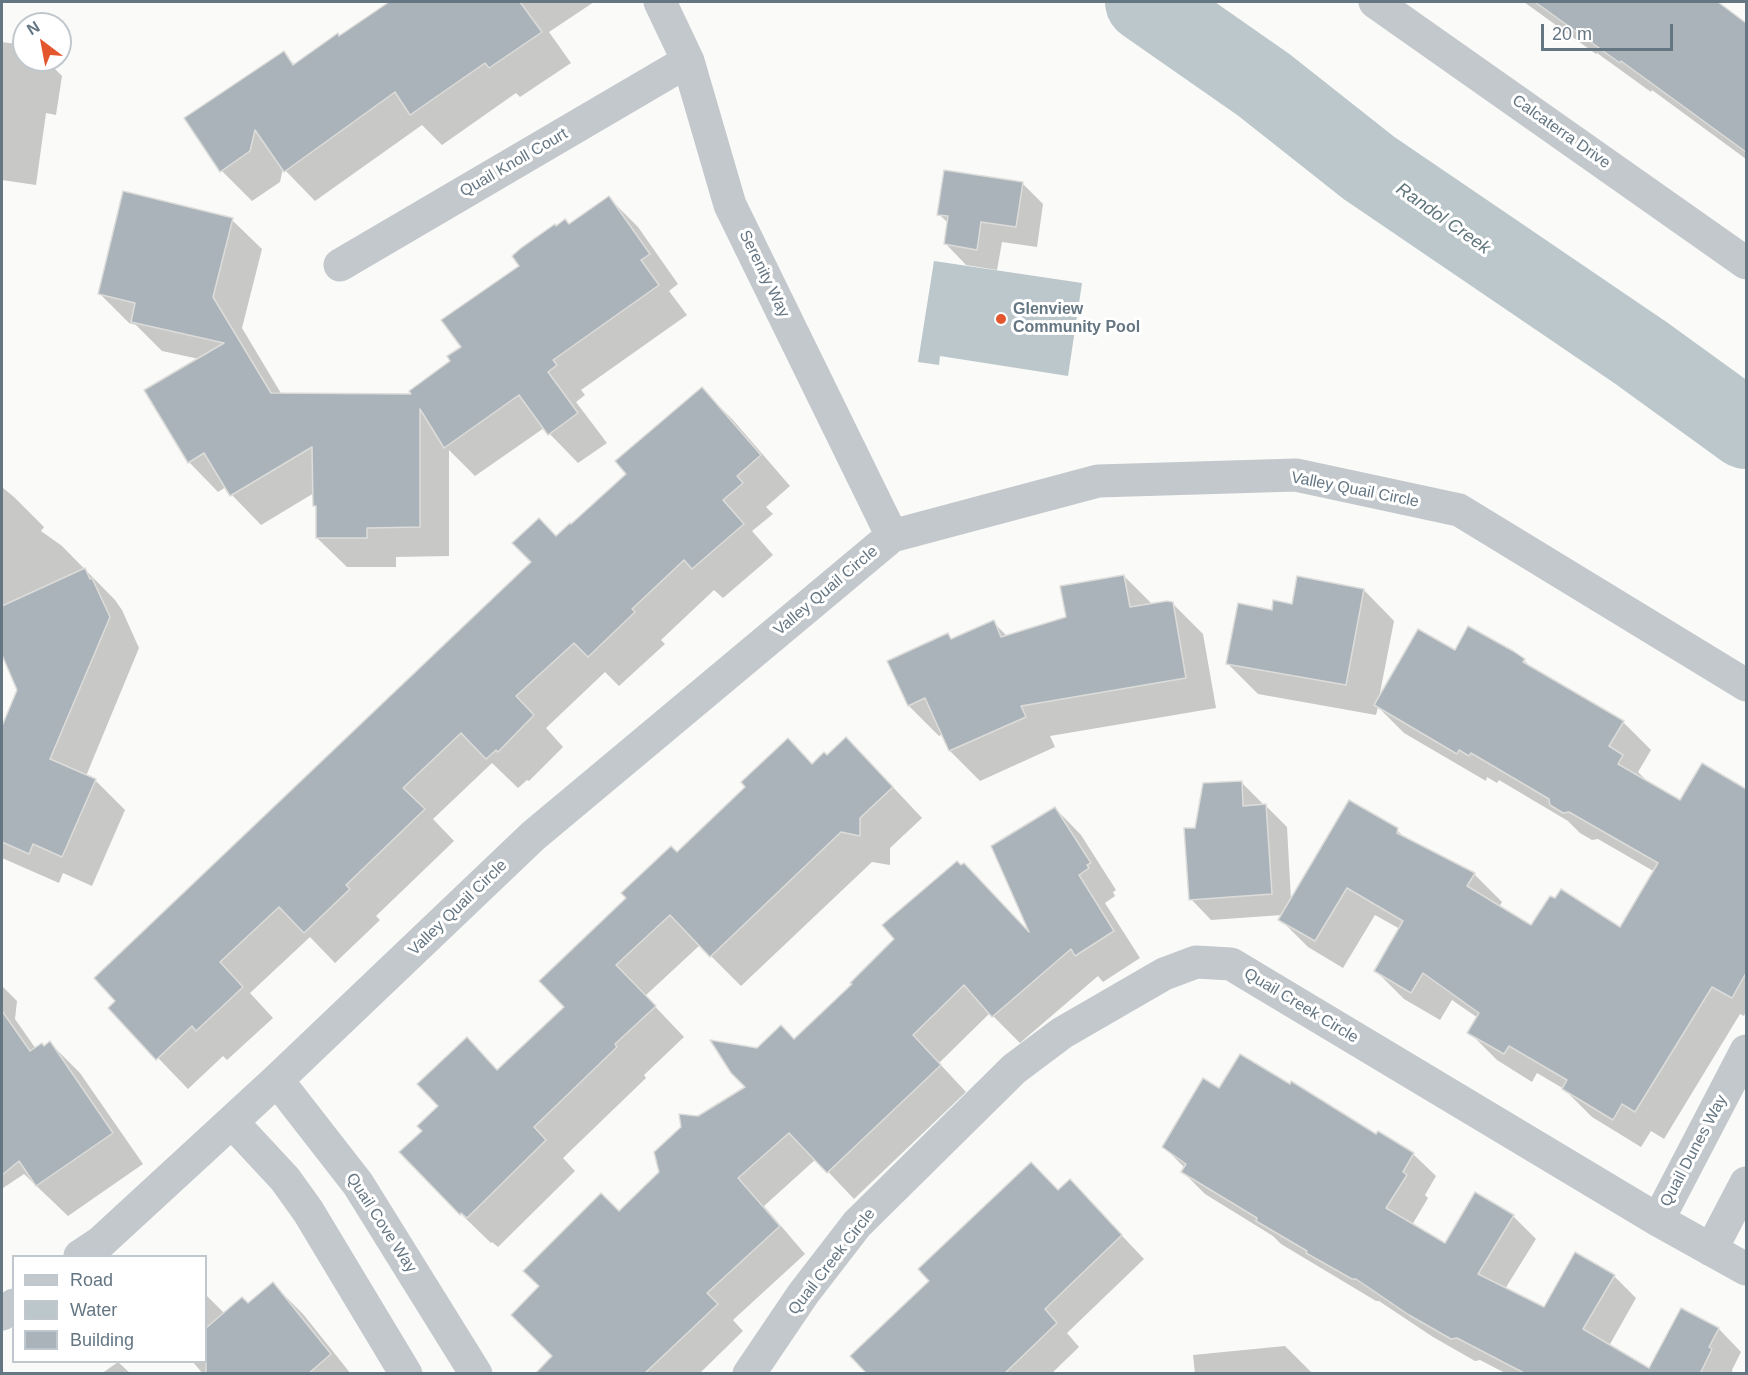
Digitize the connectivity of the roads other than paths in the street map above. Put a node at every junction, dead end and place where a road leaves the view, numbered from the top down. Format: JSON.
{"nodes":[{"id":1,"x":660,"y":2,"type":"edge"},
{"id":2,"x":1375,"y":2,"type":"edge"},
{"id":3,"x":688,"y":60,"type":"junction"},
{"id":4,"x":1746,"y":264,"type":"edge"},
{"id":5,"x":340,"y":265,"type":"dead end"},
{"id":6,"x":892,"y":536,"type":"junction"},
{"id":7,"x":1746,"y":685,"type":"edge"},
{"id":8,"x":1746,"y":1051,"type":"edge"},
{"id":9,"x":278,"y":1080,"type":"junction"},
{"id":10,"x":232,"y":1122,"type":"junction"},
{"id":11,"x":1746,"y":1183,"type":"edge"},
{"id":12,"x":1658,"y":1220,"type":"junction"},
{"id":13,"x":1711,"y":1250,"type":"junction"},
{"id":14,"x":83,"y":1255,"type":"edge"},
{"id":15,"x":1746,"y":1269,"type":"edge"},
{"id":16,"x":406,"y":1374,"type":"edge"},
{"id":17,"x":476,"y":1374,"type":"edge"},
{"id":18,"x":749,"y":1374,"type":"edge"}],
"edges":[{"from":1,"to":3,"type":"street","name":"Serenity Way"},
{"from":2,"to":4,"type":"street","name":"Calcaterra Drive"},
{"from":3,"to":5,"type":"street","name":"Quail Knoll Court"},
{"from":3,"to":6,"type":"street","name":"Serenity Way"},
{"from":6,"to":7,"type":"street","name":"Valley Quail Circle"},
{"from":6,"to":9,"type":"street","name":"Valley Quail Circle"},
{"from":8,"to":12,"type":"street","name":"Quail Dunes Way"},
{"from":9,"to":10,"type":"street","name":"Valley Quail Circle"},
{"from":9,"to":17,"type":"street","name":"Quail Cove Way"},
{"from":10,"to":14,"type":"street","name":"Valley Quail Circle"},
{"from":10,"to":16,"type":"street"},
{"from":11,"to":13,"type":"street"},
{"from":12,"to":13,"type":"street","name":"Quail Creek Circle"},
{"from":12,"to":18,"type":"street","name":"Quail Creek Circle"},
{"from":13,"to":15,"type":"street","name":"Quail Creek Circle"}]}
